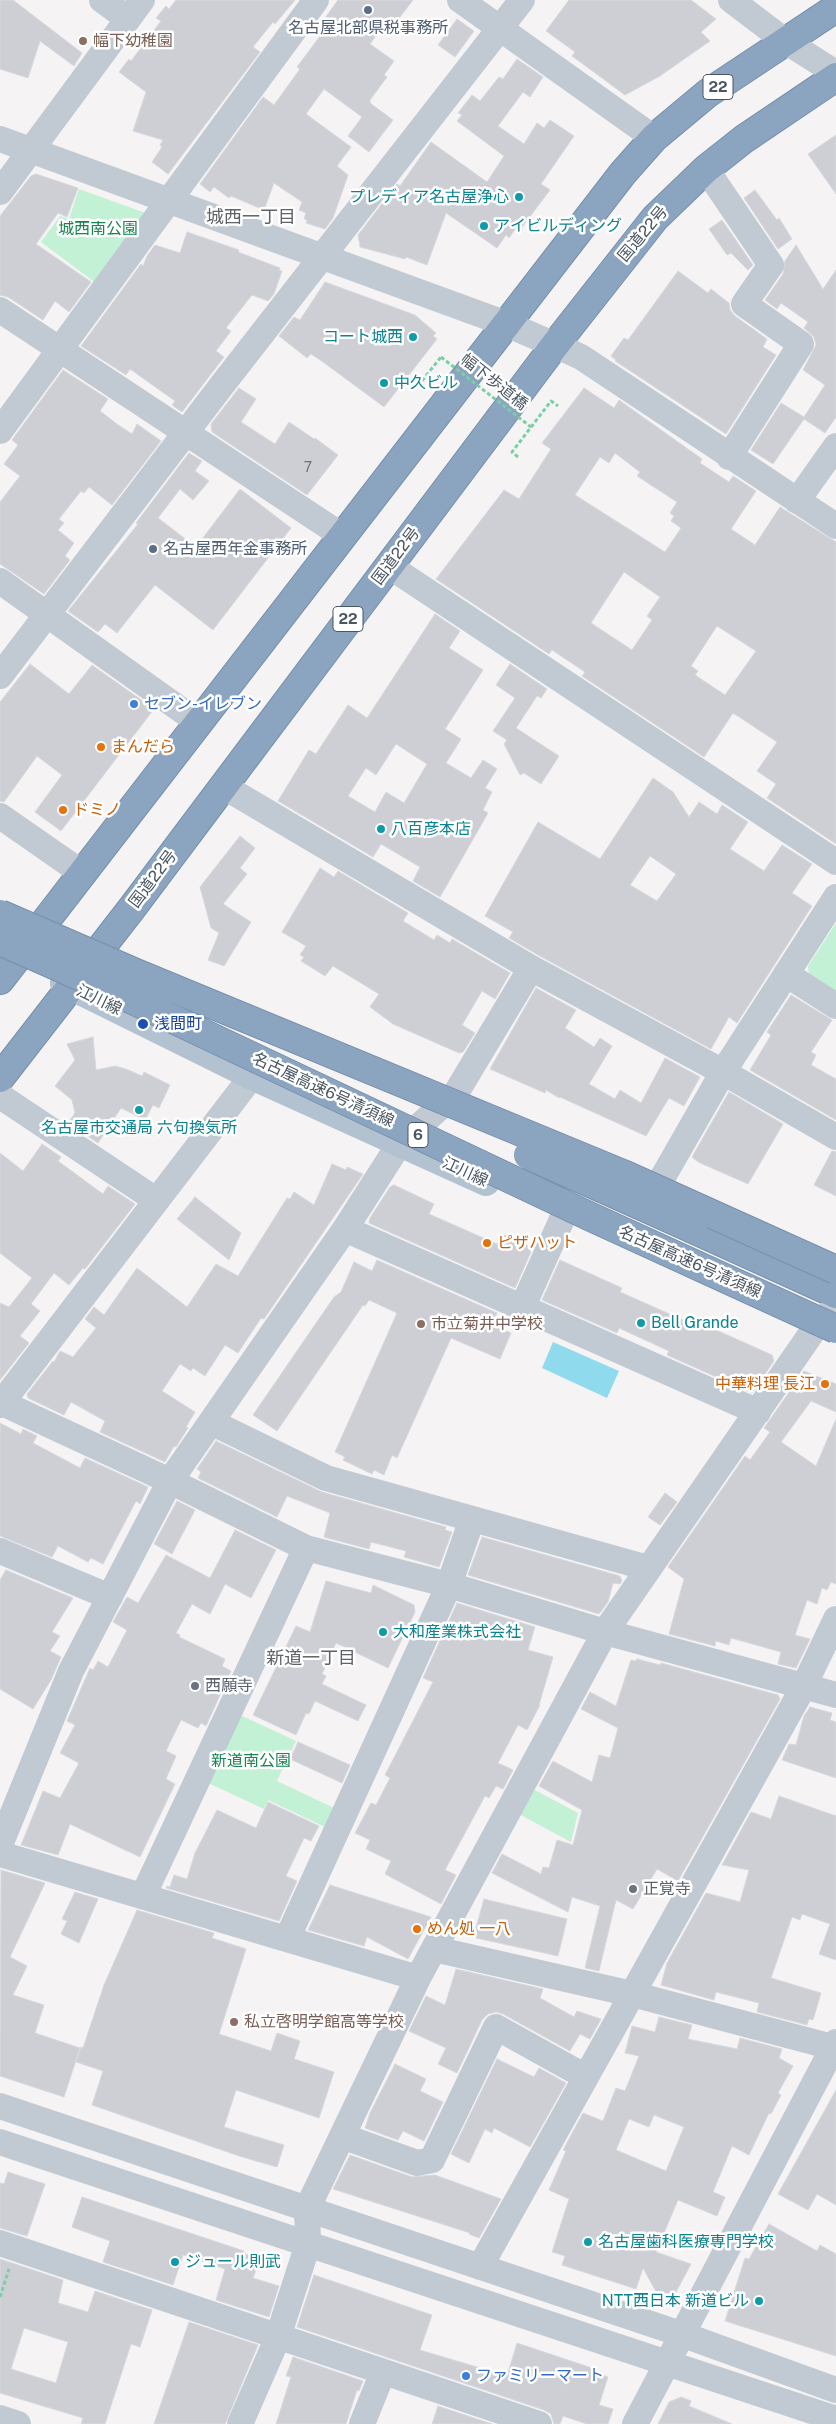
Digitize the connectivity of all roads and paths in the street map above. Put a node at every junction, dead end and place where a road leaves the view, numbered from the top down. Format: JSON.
{"nodes":[{"id":1,"x":102,"y":0,"type":"edge"},
{"id":2,"x":316,"y":0,"type":"edge"},
{"id":3,"x":460,"y":0,"type":"edge"},
{"id":4,"x":522,"y":0,"type":"edge"},
{"id":5,"x":731,"y":0,"type":"edge"},
{"id":6,"x":836,"y":8,"type":"edge"},
{"id":7,"x":135,"y":9,"type":"edge"},
{"id":8,"x":500,"y":29,"type":"junction"},
{"id":9,"x":795,"y":35,"type":"junction"},
{"id":10,"x":836,"y":75,"type":"edge"},
{"id":11,"x":654,"y":138,"type":"junction"},
{"id":12,"x":0,"y":139,"type":"edge"},
{"id":13,"x":31,"y":150,"type":"junction"},
{"id":14,"x":706,"y":169,"type":"junction"},
{"id":15,"x":0,"y":192,"type":"edge"},
{"id":16,"x":168,"y":200,"type":"junction"},
{"id":17,"x":321,"y":257,"type":"junction"},
{"id":18,"x":0,"y":310,"type":"edge"},
{"id":19,"x":504,"y":323,"type":"junction"},
{"id":20,"x":556,"y":345,"type":"junction"},
{"id":21,"x":60,"y":349,"type":"junction"},
{"id":22,"x":417,"y":379,"type":"dead end"},
{"id":23,"x":558,"y":406,"type":"dead end"},
{"id":24,"x":531,"y":427,"type":"junction"},
{"id":25,"x":0,"y":431,"type":"edge"},
{"id":26,"x":186,"y":432,"type":"junction"},
{"id":27,"x":836,"y":446,"type":"edge"},
{"id":28,"x":518,"y":457,"type":"dead end"},
{"id":29,"x":729,"y":457,"type":"junction"},
{"id":30,"x":797,"y":501,"type":"junction"},
{"id":31,"x":836,"y":526,"type":"edge"},
{"id":32,"x":341,"y":535,"type":"junction"},
{"id":33,"x":389,"y":566,"type":"junction"},
{"id":34,"x":0,"y":581,"type":"edge"},
{"id":35,"x":48,"y":615,"type":"junction"},
{"id":36,"x":0,"y":676,"type":"edge"},
{"id":37,"x":198,"y":722,"type":"junction"},
{"id":38,"x":223,"y":786,"type":"junction"},
{"id":39,"x":0,"y":816,"type":"edge"},
{"id":40,"x":836,"y":862,"type":"edge"},
{"id":41,"x":82,"y":873,"type":"junction"},
{"id":42,"x":836,"y":897,"type":"edge"},
{"id":43,"x":0,"y":906,"type":"edge"},
{"id":44,"x":0,"y":914,"type":"edge"},
{"id":45,"x":44,"y":925,"type":"junction"},
{"id":46,"x":101,"y":947,"type":"junction"},
{"id":47,"x":4,"y":958,"type":"edge"},
{"id":48,"x":531,"y":968,"type":"junction"},
{"id":49,"x":786,"y":974,"type":"junction"},
{"id":50,"x":128,"y":983,"type":"junction"},
{"id":51,"x":70,"y":986,"type":"junction"},
{"id":52,"x":836,"y":1006,"type":"edge"},
{"id":53,"x":723,"y":1072,"type":"junction"},
{"id":54,"x":252,"y":1076,"type":"junction"},
{"id":55,"x":0,"y":1078,"type":"edge"},
{"id":56,"x":456,"y":1093,"type":"junction"},
{"id":57,"x":0,"y":1096,"type":"edge"},
{"id":58,"x":836,"y":1137,"type":"edge"},
{"id":59,"x":400,"y":1143,"type":"junction"},
{"id":60,"x":660,"y":1182,"type":"junction"},
{"id":61,"x":156,"y":1200,"type":"junction"},
{"id":62,"x":564,"y":1217,"type":"junction"},
{"id":63,"x":345,"y":1229,"type":"junction"},
{"id":64,"x":836,"y":1263,"type":"edge"},
{"id":65,"x":836,"y":1270,"type":"edge"},
{"id":66,"x":836,"y":1294,"type":"edge"},
{"id":67,"x":523,"y":1306,"type":"junction"},
{"id":68,"x":836,"y":1306,"type":"edge"},
{"id":69,"x":836,"y":1312,"type":"edge"},
{"id":70,"x":828,"y":1333,"type":"edge"},
{"id":71,"x":1,"y":1403,"type":"edge"},
{"id":72,"x":758,"y":1412,"type":"junction"},
{"id":73,"x":211,"y":1422,"type":"junction"},
{"id":74,"x":170,"y":1481,"type":"junction"},
{"id":75,"x":472,"y":1519,"type":"junction"},
{"id":76,"x":306,"y":1548,"type":"junction"},
{"id":77,"x":2,"y":1556,"type":"edge"},
{"id":78,"x":648,"y":1568,"type":"junction"},
{"id":79,"x":449,"y":1585,"type":"junction"},
{"id":80,"x":110,"y":1597,"type":"junction"},
{"id":81,"x":836,"y":1619,"type":"edge"},
{"id":82,"x":605,"y":1632,"type":"junction"},
{"id":83,"x":804,"y":1686,"type":"junction"},
{"id":84,"x":836,"y":1695,"type":"edge"},
{"id":85,"x":0,"y":1845,"type":"edge"},
{"id":86,"x":0,"y":1854,"type":"edge"},
{"id":87,"x":143,"y":1896,"type":"junction"},
{"id":88,"x":287,"y":1939,"type":"junction"},
{"id":89,"x":434,"y":1948,"type":"junction"},
{"id":90,"x":418,"y":1978,"type":"junction"},
{"id":91,"x":632,"y":1994,"type":"junction"},
{"id":92,"x":835,"y":2046,"type":"edge"},
{"id":93,"x":586,"y":2077,"type":"junction"},
{"id":94,"x":0,"y":2106,"type":"edge"},
{"id":95,"x":342,"y":2136,"type":"junction"},
{"id":96,"x":0,"y":2142,"type":"edge"},
{"id":97,"x":306,"y":2209,"type":"junction"},
{"id":98,"x":308,"y":2244,"type":"junction"},
{"id":99,"x":8,"y":2246,"type":"edge"},
{"id":100,"x":480,"y":2267,"type":"junction"},
{"id":101,"x":0,"y":2297,"type":"edge"},
{"id":102,"x":681,"y":2334,"type":"junction"},
{"id":103,"x":278,"y":2337,"type":"junction"},
{"id":104,"x":667,"y":2362,"type":"junction"},
{"id":105,"x":383,"y":2372,"type":"junction"},
{"id":106,"x":836,"y":2390,"type":"edge"},
{"id":107,"x":0,"y":2418,"type":"edge"},
{"id":108,"x":821,"y":2418,"type":"edge"},
{"id":109,"x":18,"y":2424,"type":"edge"},
{"id":110,"x":240,"y":2424,"type":"edge"},
{"id":111,"x":362,"y":2424,"type":"edge"},
{"id":112,"x":539,"y":2424,"type":"edge"},
{"id":113,"x":635,"y":2424,"type":"edge"}],
"edges":[{"from":1,"to":7,"type":"street"},
{"from":2,"to":16,"type":"street"},
{"from":3,"to":8,"type":"street"},
{"from":4,"to":8,"type":"street"},
{"from":5,"to":9,"type":"street"},
{"from":6,"to":9,"type":"highway","number":"22"},
{"from":7,"to":13,"type":"street"},
{"from":8,"to":11,"type":"street"},
{"from":8,"to":17,"type":"street"},
{"from":9,"to":10,"type":"street"},
{"from":9,"to":11,"type":"highway","number":"22"},
{"from":10,"to":14,"type":"highway","name":"国道22号","number":"22"},
{"from":11,"to":19,"type":"highway","number":"22"},
{"from":12,"to":13,"type":"street"},
{"from":13,"to":15,"type":"street"},
{"from":13,"to":16,"type":"street"},
{"from":14,"to":20,"type":"highway","name":"国道22号","number":"22"},
{"from":14,"to":29,"type":"street"},
{"from":16,"to":17,"type":"street"},
{"from":16,"to":21,"type":"street"},
{"from":17,"to":19,"type":"street"},
{"from":17,"to":26,"type":"street"},
{"from":18,"to":21,"type":"street"},
{"from":19,"to":20,"type":"street"},
{"from":19,"to":32,"type":"highway","number":"22"},
{"from":20,"to":29,"type":"street"},
{"from":20,"to":33,"type":"highway","name":"国道22号","number":"22"},
{"from":21,"to":25,"type":"street"},
{"from":21,"to":26,"type":"street"},
{"from":22,"to":24,"type":"path","name":"幅下歩道橋","bridge":true},
{"from":23,"to":24,"type":"path"},
{"from":24,"to":28,"type":"path"},
{"from":26,"to":32,"type":"street"},
{"from":26,"to":35,"type":"street"},
{"from":27,"to":30,"type":"street"},
{"from":29,"to":30,"type":"street"},
{"from":30,"to":31,"type":"street"},
{"from":32,"to":37,"type":"highway","number":"22"},
{"from":33,"to":38,"type":"highway","name":"国道22号","number":"22"},
{"from":33,"to":40,"type":"street"},
{"from":34,"to":35,"type":"street"},
{"from":35,"to":36,"type":"street"},
{"from":35,"to":37,"type":"street"},
{"from":37,"to":41,"type":"highway","number":"22"},
{"from":38,"to":46,"type":"highway","name":"国道22号","number":"22"},
{"from":38,"to":48,"type":"street"},
{"from":39,"to":41,"type":"street"},
{"from":41,"to":45,"type":"highway","number":"22"},
{"from":42,"to":49,"type":"street"},
{"from":43,"to":45,"type":"main road"},
{"from":44,"to":50,"type":"highway","name":"名古屋高速6号清須線","number":"6","bridge":true},
{"from":45,"to":46,"type":"main road"},
{"from":45,"to":47,"type":"highway","number":"22"},
{"from":46,"to":51,"type":"highway","name":"国道22号","number":"22"},
{"from":46,"to":56,"type":"main road"},
{"from":47,"to":50,"type":"highway","name":"名古屋高速6号清須線","number":"6","bridge":true},
{"from":47,"to":51,"type":"main road","name":"江川線"},
{"from":48,"to":53,"type":"street"},
{"from":48,"to":56,"type":"street"},
{"from":49,"to":52,"type":"street"},
{"from":49,"to":53,"type":"street"},
{"from":50,"to":65,"type":"highway","name":"名古屋高速6号清須線","number":"6","bridge":true},
{"from":50,"to":66,"type":"highway","bridge":true},
{"from":50,"to":69,"type":"highway","bridge":true},
{"from":50,"to":70,"type":"highway","name":"名古屋高速6号清須線","number":"6","bridge":true},
{"from":51,"to":54,"type":"main road","name":"江川線"},
{"from":51,"to":55,"type":"highway","name":"国道22号","number":"22"},
{"from":53,"to":58,"type":"street"},
{"from":53,"to":60,"type":"street"},
{"from":54,"to":59,"type":"main road","name":"江川線"},
{"from":54,"to":61,"type":"street"},
{"from":56,"to":59,"type":"street"},
{"from":56,"to":60,"type":"main road"},
{"from":57,"to":61,"type":"street"},
{"from":59,"to":62,"type":"main road","name":"江川線"},
{"from":59,"to":63,"type":"street"},
{"from":60,"to":64,"type":"main road"},
{"from":61,"to":71,"type":"street"},
{"from":62,"to":67,"type":"street"},
{"from":62,"to":70,"type":"main road","name":"江川線"},
{"from":63,"to":67,"type":"street"},
{"from":63,"to":73,"type":"street"},
{"from":67,"to":72,"type":"street"},
{"from":68,"to":70,"type":"street"},
{"from":70,"to":72,"type":"street"},
{"from":71,"to":74,"type":"street"},
{"from":72,"to":78,"type":"street"},
{"from":73,"to":74,"type":"street"},
{"from":73,"to":75,"type":"street"},
{"from":74,"to":76,"type":"street"},
{"from":74,"to":80,"type":"street"},
{"from":75,"to":78,"type":"street"},
{"from":75,"to":79,"type":"street"},
{"from":76,"to":79,"type":"street"},
{"from":76,"to":87,"type":"street"},
{"from":77,"to":80,"type":"street"},
{"from":78,"to":82,"type":"street"},
{"from":79,"to":82,"type":"street"},
{"from":79,"to":88,"type":"street"},
{"from":80,"to":85,"type":"street"},
{"from":81,"to":83,"type":"street"},
{"from":82,"to":83,"type":"street"},
{"from":82,"to":89,"type":"street"},
{"from":83,"to":84,"type":"street"},
{"from":83,"to":91,"type":"street"},
{"from":86,"to":87,"type":"street"},
{"from":87,"to":88,"type":"street"},
{"from":88,"to":90,"type":"street"},
{"from":89,"to":90,"type":"street"},
{"from":89,"to":91,"type":"street"},
{"from":90,"to":95,"type":"street"},
{"from":91,"to":92,"type":"street"},
{"from":91,"to":93,"type":"street"},
{"from":92,"to":102,"type":"street"},
{"from":93,"to":95,"type":"street"},
{"from":93,"to":100,"type":"street"},
{"from":94,"to":97,"type":"street"},
{"from":95,"to":97,"type":"street"},
{"from":96,"to":98,"type":"street"},
{"from":97,"to":98,"type":"street"},
{"from":97,"to":100,"type":"street"},
{"from":98,"to":103,"type":"street"},
{"from":98,"to":104,"type":"street"},
{"from":99,"to":101,"type":"path"},
{"from":99,"to":103,"type":"street"},
{"from":100,"to":102,"type":"street"},
{"from":102,"to":104,"type":"street"},
{"from":102,"to":106,"type":"street"},
{"from":103,"to":105,"type":"street"},
{"from":103,"to":110,"type":"street"},
{"from":104,"to":108,"type":"street"},
{"from":104,"to":113,"type":"street"},
{"from":105,"to":111,"type":"street"},
{"from":105,"to":112,"type":"street"},
{"from":107,"to":109,"type":"street"}]}
